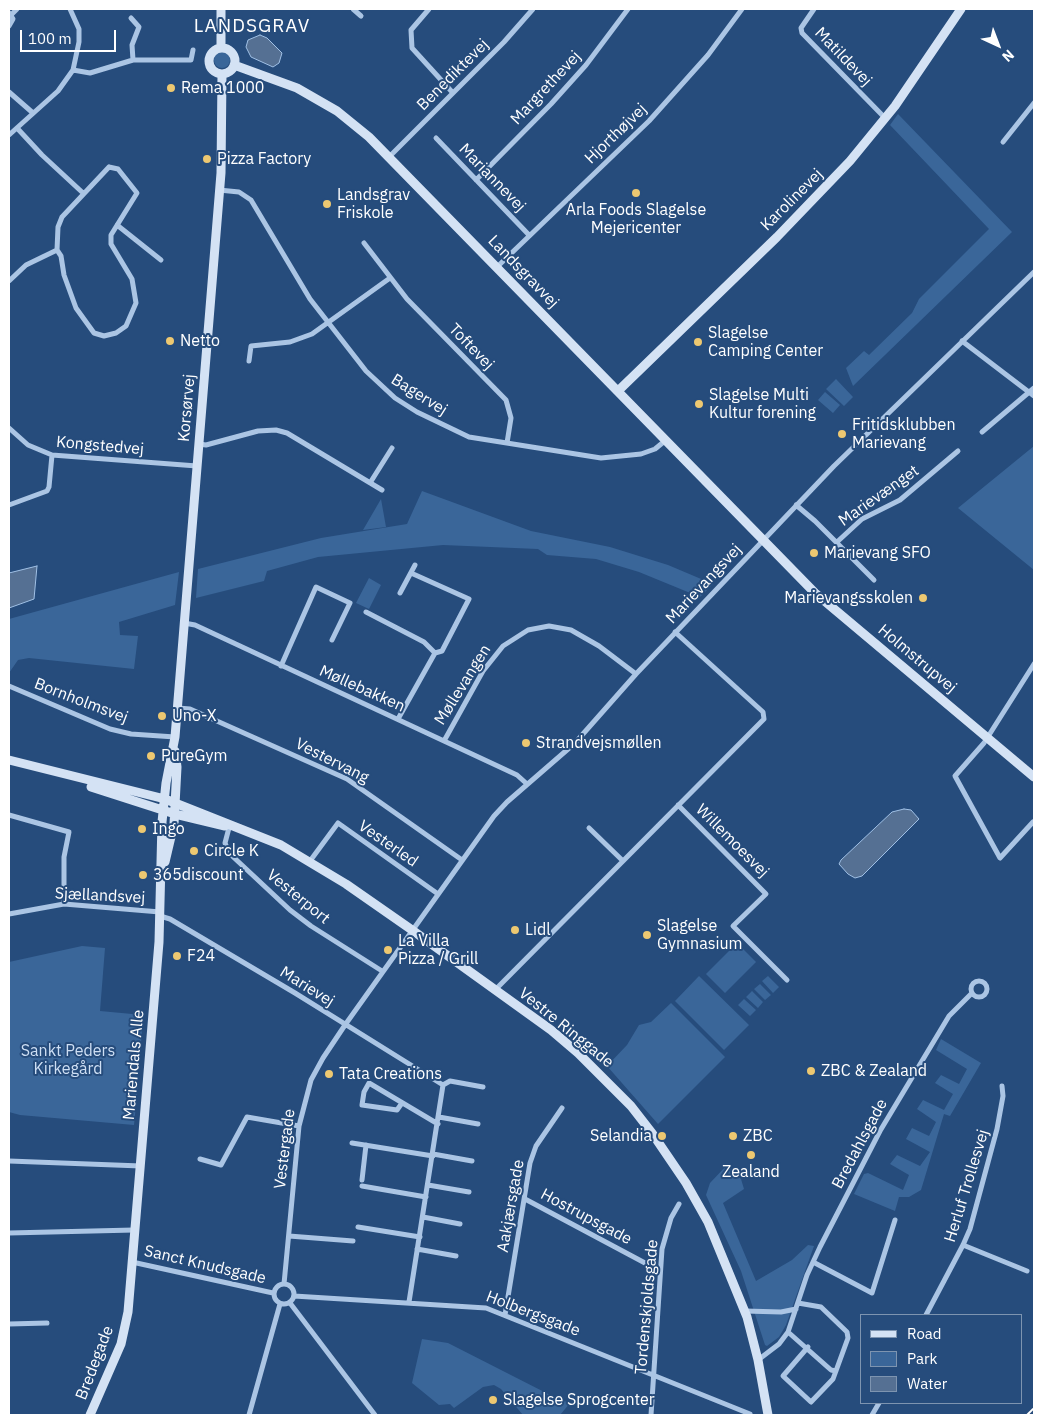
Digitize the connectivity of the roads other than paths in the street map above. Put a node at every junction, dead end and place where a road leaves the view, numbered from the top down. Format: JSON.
{"nodes":[{"id":1,"x":17,"y":9,"type":"edge"},
{"id":2,"x":70,"y":9,"type":"edge"},
{"id":3,"x":221,"y":9,"type":"edge"},
{"id":4,"x":353,"y":9,"type":"edge"},
{"id":5,"x":429,"y":9,"type":"edge"},
{"id":6,"x":533,"y":9,"type":"edge"},
{"id":7,"x":628,"y":9,"type":"edge"},
{"id":8,"x":742,"y":9,"type":"edge"},
{"id":9,"x":814,"y":9,"type":"edge"},
{"id":10,"x":961,"y":9,"type":"edge"},
{"id":11,"x":10,"y":14,"type":"edge"},
{"id":12,"x":361,"y":16,"type":"dead end"},
{"id":13,"x":131,"y":18,"type":"dead end"},
{"id":14,"x":9,"y":26,"type":"edge"},
{"id":15,"x":221,"y":47,"type":"junction"},
{"id":16,"x":193,"y":50,"type":"dead end"},
{"id":17,"x":133,"y":60,"type":"junction"},
{"id":18,"x":234,"y":65,"type":"junction"},
{"id":19,"x":73,"y":70,"type":"junction"},
{"id":20,"x":222,"y":74,"type":"junction"},
{"id":21,"x":9,"y":92,"type":"edge"},
{"id":22,"x":453,"y":93,"type":"junction"},
{"id":23,"x":1034,"y":103,"type":"edge"},
{"id":24,"x":33,"y":113,"type":"junction"},
{"id":25,"x":886,"y":119,"type":"junction"},
{"id":26,"x":17,"y":128,"type":"junction"},
{"id":27,"x":9,"y":135,"type":"edge"},
{"id":28,"x":436,"y":138,"type":"dead end"},
{"id":29,"x":1003,"y":142,"type":"dead end"},
{"id":30,"x":389,"y":157,"type":"junction"},
{"id":31,"x":476,"y":180,"type":"junction"},
{"id":32,"x":220,"y":190,"type":"junction"},
{"id":33,"x":83,"y":193,"type":"junction"},
{"id":34,"x":117,"y":225,"type":"junction"},
{"id":35,"x":529,"y":235,"type":"junction"},
{"id":36,"x":364,"y":243,"type":"dead end"},
{"id":37,"x":57,"y":250,"type":"junction"},
{"id":38,"x":161,"y":260,"type":"dead end"},
{"id":39,"x":496,"y":267,"type":"junction"},
{"id":40,"x":1034,"y":272,"type":"edge"},
{"id":41,"x":390,"y":278,"type":"junction"},
{"id":42,"x":9,"y":280,"type":"edge"},
{"id":43,"x":329,"y":323,"type":"junction"},
{"id":44,"x":962,"y":342,"type":"junction"},
{"id":45,"x":249,"y":360,"type":"dead end"},
{"id":46,"x":618,"y":390,"type":"junction"},
{"id":47,"x":1033,"y":392,"type":"edge"},
{"id":48,"x":9,"y":428,"type":"edge"},
{"id":49,"x":982,"y":432,"type":"dead end"},
{"id":50,"x":666,"y":440,"type":"junction"},
{"id":51,"x":507,"y":443,"type":"junction"},
{"id":52,"x":199,"y":444,"type":"junction"},
{"id":53,"x":392,"y":448,"type":"dead end"},
{"id":54,"x":958,"y":451,"type":"dead end"},
{"id":55,"x":52,"y":454,"type":"junction"},
{"id":56,"x":197,"y":466,"type":"junction"},
{"id":57,"x":370,"y":483,"type":"junction"},
{"id":58,"x":382,"y":490,"type":"dead end"},
{"id":59,"x":796,"y":505,"type":"junction"},
{"id":60,"x":9,"y":506,"type":"edge"},
{"id":61,"x":762,"y":540,"type":"junction"},
{"id":62,"x":837,"y":542,"type":"junction"},
{"id":63,"x":415,"y":565,"type":"dead end"},
{"id":64,"x":411,"y":573,"type":"junction"},
{"id":65,"x":874,"y":580,"type":"dead end"},
{"id":66,"x":400,"y":593,"type":"dead end"},
{"id":67,"x":366,"y":612,"type":"dead end"},
{"id":68,"x":184,"y":623,"type":"junction"},
{"id":69,"x":675,"y":632,"type":"junction"},
{"id":70,"x":332,"y":640,"type":"dead end"},
{"id":71,"x":435,"y":653,"type":"junction"},
{"id":72,"x":1034,"y":664,"type":"edge"},
{"id":73,"x":281,"y":666,"type":"junction"},
{"id":74,"x":636,"y":674,"type":"junction"},
{"id":75,"x":9,"y":686,"type":"edge"},
{"id":76,"x":178,"y":708,"type":"junction"},
{"id":77,"x":398,"y":719,"type":"junction"},
{"id":78,"x":987,"y":737,"type":"junction"},
{"id":79,"x":444,"y":740,"type":"junction"},
{"id":80,"x":175,"y":741,"type":"junction"},
{"id":81,"x":9,"y":760,"type":"edge"},
{"id":82,"x":34,"y":768,"type":"junction"},
{"id":83,"x":1034,"y":777,"type":"edge"},
{"id":84,"x":527,"y":784,"type":"junction"},
{"id":85,"x":678,"y":805,"type":"junction"},
{"id":86,"x":170,"y":806,"type":"junction"},
{"id":87,"x":9,"y":815,"type":"edge"},
{"id":88,"x":1033,"y":822,"type":"edge"},
{"id":89,"x":233,"y":826,"type":"junction"},
{"id":90,"x":589,"y":828,"type":"dead end"},
{"id":91,"x":462,"y":860,"type":"junction"},
{"id":92,"x":310,"y":861,"type":"junction"},
{"id":93,"x":623,"y":861,"type":"junction"},
{"id":94,"x":438,"y":894,"type":"junction"},
{"id":95,"x":64,"y":904,"type":"junction"},
{"id":96,"x":9,"y":914,"type":"edge"},
{"id":97,"x":160,"y":914,"type":"junction"},
{"id":98,"x":412,"y":930,"type":"junction"},
{"id":99,"x":382,"y":971,"type":"junction"},
{"id":100,"x":787,"y":980,"type":"dead end"},
{"id":101,"x":496,"y":990,"type":"junction"},
{"id":102,"x":972,"y":993,"type":"dead end"},
{"id":103,"x":345,"y":1025,"type":"junction"},
{"id":104,"x":442,"y":1083,"type":"junction"},
{"id":105,"x":1002,"y":1086,"type":"dead end"},
{"id":106,"x":483,"y":1087,"type":"dead end"},
{"id":107,"x":402,"y":1103,"type":"junction"},
{"id":108,"x":562,"y":1108,"type":"dead end"},
{"id":109,"x":439,"y":1118,"type":"junction"},
{"id":110,"x":438,"y":1124,"type":"junction"},
{"id":111,"x":478,"y":1124,"type":"dead end"},
{"id":112,"x":298,"y":1126,"type":"junction"},
{"id":113,"x":352,"y":1143,"type":"dead end"},
{"id":114,"x":366,"y":1145,"type":"junction"},
{"id":115,"x":433,"y":1155,"type":"junction"},
{"id":116,"x":200,"y":1159,"type":"dead end"},
{"id":117,"x":9,"y":1161,"type":"edge"},
{"id":118,"x":472,"y":1161,"type":"dead end"},
{"id":119,"x":140,"y":1166,"type":"junction"},
{"id":120,"x":428,"y":1185,"type":"junction"},
{"id":121,"x":469,"y":1192,"type":"dead end"},
{"id":122,"x":426,"y":1196,"type":"junction"},
{"id":123,"x":525,"y":1200,"type":"junction"},
{"id":124,"x":679,"y":1204,"type":"dead end"},
{"id":125,"x":423,"y":1217,"type":"junction"},
{"id":126,"x":895,"y":1220,"type":"dead end"},
{"id":127,"x":460,"y":1224,"type":"dead end"},
{"id":128,"x":358,"y":1227,"type":"dead end"},
{"id":129,"x":134,"y":1230,"type":"junction"},
{"id":130,"x":9,"y":1233,"type":"edge"},
{"id":131,"x":288,"y":1236,"type":"junction"},
{"id":132,"x":420,"y":1237,"type":"junction"},
{"id":133,"x":353,"y":1241,"type":"dead end"},
{"id":134,"x":963,"y":1245,"type":"junction"},
{"id":135,"x":418,"y":1249,"type":"junction"},
{"id":136,"x":456,"y":1256,"type":"dead end"},
{"id":137,"x":132,"y":1262,"type":"junction"},
{"id":138,"x":813,"y":1262,"type":"junction"},
{"id":139,"x":660,"y":1271,"type":"junction"},
{"id":140,"x":1027,"y":1271,"type":"dead end"},
{"id":141,"x":284,"y":1284,"type":"junction"},
{"id":142,"x":273,"y":1293,"type":"junction"},
{"id":143,"x":294,"y":1296,"type":"junction"},
{"id":144,"x":290,"y":1302,"type":"junction"},
{"id":145,"x":409,"y":1302,"type":"junction"},
{"id":146,"x":280,"y":1304,"type":"junction"},
{"id":147,"x":797,"y":1306,"type":"junction"},
{"id":148,"x":745,"y":1311,"type":"junction"},
{"id":149,"x":927,"y":1314,"type":"edge"},
{"id":150,"x":505,"y":1316,"type":"junction"},
{"id":151,"x":47,"y":1323,"type":"dead end"},
{"id":152,"x":9,"y":1324,"type":"edge"},
{"id":153,"x":788,"y":1332,"type":"junction"},
{"id":154,"x":808,"y":1347,"type":"junction"},
{"id":155,"x":758,"y":1360,"type":"junction"},
{"id":156,"x":836,"y":1371,"type":"junction"},
{"id":157,"x":654,"y":1375,"type":"junction"},
{"id":158,"x":750,"y":1414,"type":"dead end"},
{"id":159,"x":90,"y":1415,"type":"edge"},
{"id":160,"x":249,"y":1415,"type":"edge"},
{"id":161,"x":375,"y":1415,"type":"edge"},
{"id":162,"x":651,"y":1415,"type":"edge"},
{"id":163,"x":768,"y":1415,"type":"edge"}],
"edges":[{"from":1,"to":11,"type":"street"},
{"from":2,"to":19,"type":"street"},
{"from":3,"to":15,"type":"street"},
{"from":4,"to":12,"type":"street"},
{"from":5,"to":22,"type":"street"},
{"from":6,"to":22,"type":"street","name":"Benediktevej"},
{"from":7,"to":31,"type":"street","name":"Margrethevej"},
{"from":8,"to":35,"type":"street","name":"Hjorthøjvej"},
{"from":9,"to":25,"type":"street","name":"Matildevej"},
{"from":10,"to":25,"type":"street","name":"Karolinevej"},
{"from":11,"to":14,"type":"street"},
{"from":13,"to":17,"type":"street"},
{"from":15,"to":18,"type":"street"},
{"from":15,"to":20,"type":"street"},
{"from":16,"to":17,"type":"street"},
{"from":17,"to":19,"type":"street"},
{"from":18,"to":20,"type":"street"},
{"from":18,"to":30,"type":"street","name":"Landsgravvej"},
{"from":19,"to":24,"type":"street"},
{"from":20,"to":32,"type":"street","name":"Korsørvej"},
{"from":21,"to":24,"type":"street"},
{"from":22,"to":30,"type":"street","name":"Benediktevej"},
{"from":23,"to":29,"type":"street"},
{"from":24,"to":26,"type":"street"},
{"from":25,"to":46,"type":"street","name":"Karolinevej"},
{"from":26,"to":27,"type":"street"},
{"from":26,"to":33,"type":"street"},
{"from":28,"to":31,"type":"street","name":"Mariannevej"},
{"from":30,"to":39,"type":"street","name":"Landsgravvej"},
{"from":31,"to":35,"type":"street","name":"Mariannevej"},
{"from":32,"to":43,"type":"street","name":"Bagervej"},
{"from":32,"to":52,"type":"street","name":"Korsørvej"},
{"from":33,"to":34,"type":"street"},
{"from":33,"to":37,"type":"street"},
{"from":34,"to":37,"type":"street"},
{"from":34,"to":38,"type":"street"},
{"from":35,"to":39,"type":"street","name":"Hjorthøjvej"},
{"from":36,"to":41,"type":"street","name":"Toftevej"},
{"from":37,"to":42,"type":"street"},
{"from":39,"to":46,"type":"street","name":"Landsgravvej"},
{"from":40,"to":44,"type":"street","name":"Marievangsvej"},
{"from":41,"to":43,"type":"street"},
{"from":41,"to":51,"type":"street","name":"Toftevej"},
{"from":43,"to":45,"type":"street"},
{"from":43,"to":51,"type":"street","name":"Bagervej"},
{"from":44,"to":47,"type":"street"},
{"from":44,"to":59,"type":"street","name":"Marievangsvej"},
{"from":46,"to":50,"type":"street","name":"Landsgravvej"},
{"from":47,"to":49,"type":"street"},
{"from":48,"to":55,"type":"street","name":"Kongstedvej"},
{"from":50,"to":51,"type":"street","name":"Bagervej"},
{"from":50,"to":61,"type":"street","name":"Landsgravvej"},
{"from":52,"to":56,"type":"street","name":"Korsørvej"},
{"from":52,"to":57,"type":"street"},
{"from":53,"to":57,"type":"street"},
{"from":54,"to":62,"type":"street","name":"Marievænget"},
{"from":55,"to":56,"type":"street","name":"Kongstedvej"},
{"from":55,"to":60,"type":"street"},
{"from":56,"to":68,"type":"street","name":"Korsørvej"},
{"from":57,"to":58,"type":"street"},
{"from":59,"to":61,"type":"street","name":"Marievangsvej"},
{"from":59,"to":62,"type":"street"},
{"from":61,"to":69,"type":"street","name":"Marievangsvej"},
{"from":61,"to":78,"type":"street","name":"Holmstrupvej"},
{"from":62,"to":65,"type":"street"},
{"from":63,"to":64,"type":"street"},
{"from":64,"to":66,"type":"street"},
{"from":64,"to":71,"type":"street"},
{"from":67,"to":71,"type":"street"},
{"from":68,"to":73,"type":"street","name":"Møllebakken"},
{"from":68,"to":76,"type":"street","name":"Korsørvej"},
{"from":69,"to":74,"type":"street","name":"Marievangsvej"},
{"from":69,"to":85,"type":"street","name":"Willemoesvej"},
{"from":70,"to":73,"type":"street"},
{"from":71,"to":77,"type":"street"},
{"from":72,"to":78,"type":"street"},
{"from":73,"to":77,"type":"street","name":"Møllebakken"},
{"from":74,"to":79,"type":"street","name":"Møllevangen"},
{"from":74,"to":84,"type":"street","name":"Marievangsvej"},
{"from":75,"to":80,"type":"street","name":"Bornholmsvej"},
{"from":76,"to":80,"type":"street","name":"Korsørvej"},
{"from":76,"to":91,"type":"street","name":"Vestervang"},
{"from":77,"to":79,"type":"street","name":"Møllebakken"},
{"from":78,"to":83,"type":"street","name":"Holmstrupvej"},
{"from":78,"to":88,"type":"street"},
{"from":79,"to":84,"type":"street","name":"Møllebakken"},
{"from":80,"to":86,"type":"street","name":"Korsørvej"},
{"from":81,"to":82,"type":"street"},
{"from":82,"to":86,"type":"street"},
{"from":82,"to":86,"type":"street"},
{"from":84,"to":91,"type":"street","name":"Marievangsvej"},
{"from":85,"to":93,"type":"street","name":"Willemoesvej"},
{"from":85,"to":100,"type":"street","name":"Willemoesvej"},
{"from":86,"to":89,"type":"street","name":"Vestre Ringgade"},
{"from":86,"to":89,"type":"street","name":"Vestre Ringgade"},
{"from":86,"to":97,"type":"street","name":"Mariendals Alle"},
{"from":87,"to":95,"type":"street"},
{"from":89,"to":92,"type":"street","name":"Vestre Ringgade"},
{"from":89,"to":99,"type":"street","name":"Vesterport"},
{"from":90,"to":93,"type":"street"},
{"from":91,"to":94,"type":"street","name":"Marievangsvej"},
{"from":92,"to":94,"type":"street","name":"Vesterled"},
{"from":92,"to":98,"type":"street","name":"Vestre Ringgade"},
{"from":93,"to":101,"type":"street","name":"Willemoesvej"},
{"from":94,"to":98,"type":"street","name":"Marievangsvej"},
{"from":95,"to":96,"type":"street","name":"Sjællandsvej"},
{"from":95,"to":97,"type":"street","name":"Sjællandsvej"},
{"from":97,"to":103,"type":"street","name":"Marievej"},
{"from":97,"to":119,"type":"street","name":"Mariendals Alle"},
{"from":98,"to":99,"type":"street","name":"Vestergade"},
{"from":98,"to":101,"type":"street","name":"Vestre Ringgade"},
{"from":99,"to":103,"type":"street","name":"Vestergade"},
{"from":101,"to":148,"type":"street","name":"Vestre Ringgade"},
{"from":102,"to":138,"type":"street","name":"Bredahlsgade"},
{"from":103,"to":104,"type":"street","name":"Marievej"},
{"from":103,"to":112,"type":"street","name":"Vestergade"},
{"from":104,"to":106,"type":"street"},
{"from":104,"to":109,"type":"street"},
{"from":105,"to":134,"type":"street","name":"Herluf Trollesvej"},
{"from":107,"to":107,"type":"street"},
{"from":107,"to":110,"type":"street"},
{"from":108,"to":123,"type":"street","name":"Aakjærsgade"},
{"from":109,"to":110,"type":"street"},
{"from":109,"to":111,"type":"street"},
{"from":110,"to":115,"type":"street"},
{"from":112,"to":116,"type":"street"},
{"from":112,"to":131,"type":"street","name":"Vestergade"},
{"from":113,"to":114,"type":"street"},
{"from":114,"to":115,"type":"street"},
{"from":114,"to":122,"type":"street"},
{"from":115,"to":118,"type":"street"},
{"from":115,"to":120,"type":"street"},
{"from":117,"to":119,"type":"street"},
{"from":119,"to":129,"type":"street","name":"Mariendals Alle"},
{"from":120,"to":121,"type":"street"},
{"from":120,"to":122,"type":"street"},
{"from":122,"to":125,"type":"street"},
{"from":123,"to":139,"type":"street","name":"Hostrupsgade"},
{"from":123,"to":150,"type":"street","name":"Aakjærsgade"},
{"from":124,"to":139,"type":"street","name":"Tordenskjoldsgade"},
{"from":125,"to":127,"type":"street"},
{"from":125,"to":132,"type":"street"},
{"from":126,"to":138,"type":"street"},
{"from":128,"to":132,"type":"street"},
{"from":129,"to":130,"type":"street"},
{"from":129,"to":137,"type":"street","name":"Mariendals Alle"},
{"from":131,"to":133,"type":"street"},
{"from":131,"to":141,"type":"street","name":"Vestergade"},
{"from":132,"to":135,"type":"street"},
{"from":134,"to":140,"type":"street"},
{"from":134,"to":149,"type":"street","name":"Herluf Trollesvej"},
{"from":135,"to":136,"type":"street"},
{"from":135,"to":145,"type":"street"},
{"from":137,"to":142,"type":"street","name":"Sanct Knudsgade"},
{"from":137,"to":159,"type":"street","name":"Bredegade"},
{"from":138,"to":147,"type":"street","name":"Bredahlsgade"},
{"from":139,"to":157,"type":"street","name":"Tordenskjoldsgade"},
{"from":141,"to":142,"type":"street"},
{"from":141,"to":143,"type":"street"},
{"from":142,"to":146,"type":"street"},
{"from":143,"to":144,"type":"street"},
{"from":143,"to":145,"type":"street","name":"Holbergsgade"},
{"from":144,"to":146,"type":"street"},
{"from":144,"to":161,"type":"street"},
{"from":145,"to":150,"type":"street","name":"Holbergsgade"},
{"from":146,"to":160,"type":"street"},
{"from":147,"to":148,"type":"street"},
{"from":147,"to":153,"type":"street","name":"Bredahlsgade"},
{"from":147,"to":156,"type":"street"},
{"from":148,"to":155,"type":"street","name":"Vestre Ringgade"},
{"from":150,"to":157,"type":"street","name":"Holbergsgade"},
{"from":151,"to":152,"type":"street"},
{"from":153,"to":154,"type":"street"},
{"from":153,"to":155,"type":"street","name":"Bredahlsgade"},
{"from":154,"to":156,"type":"street"},
{"from":154,"to":156,"type":"street"},
{"from":155,"to":163,"type":"street","name":"Vestre Ringgade"},
{"from":157,"to":158,"type":"street","name":"Holbergsgade"},
{"from":157,"to":162,"type":"street","name":"Tordenskjoldsgade"}]}
